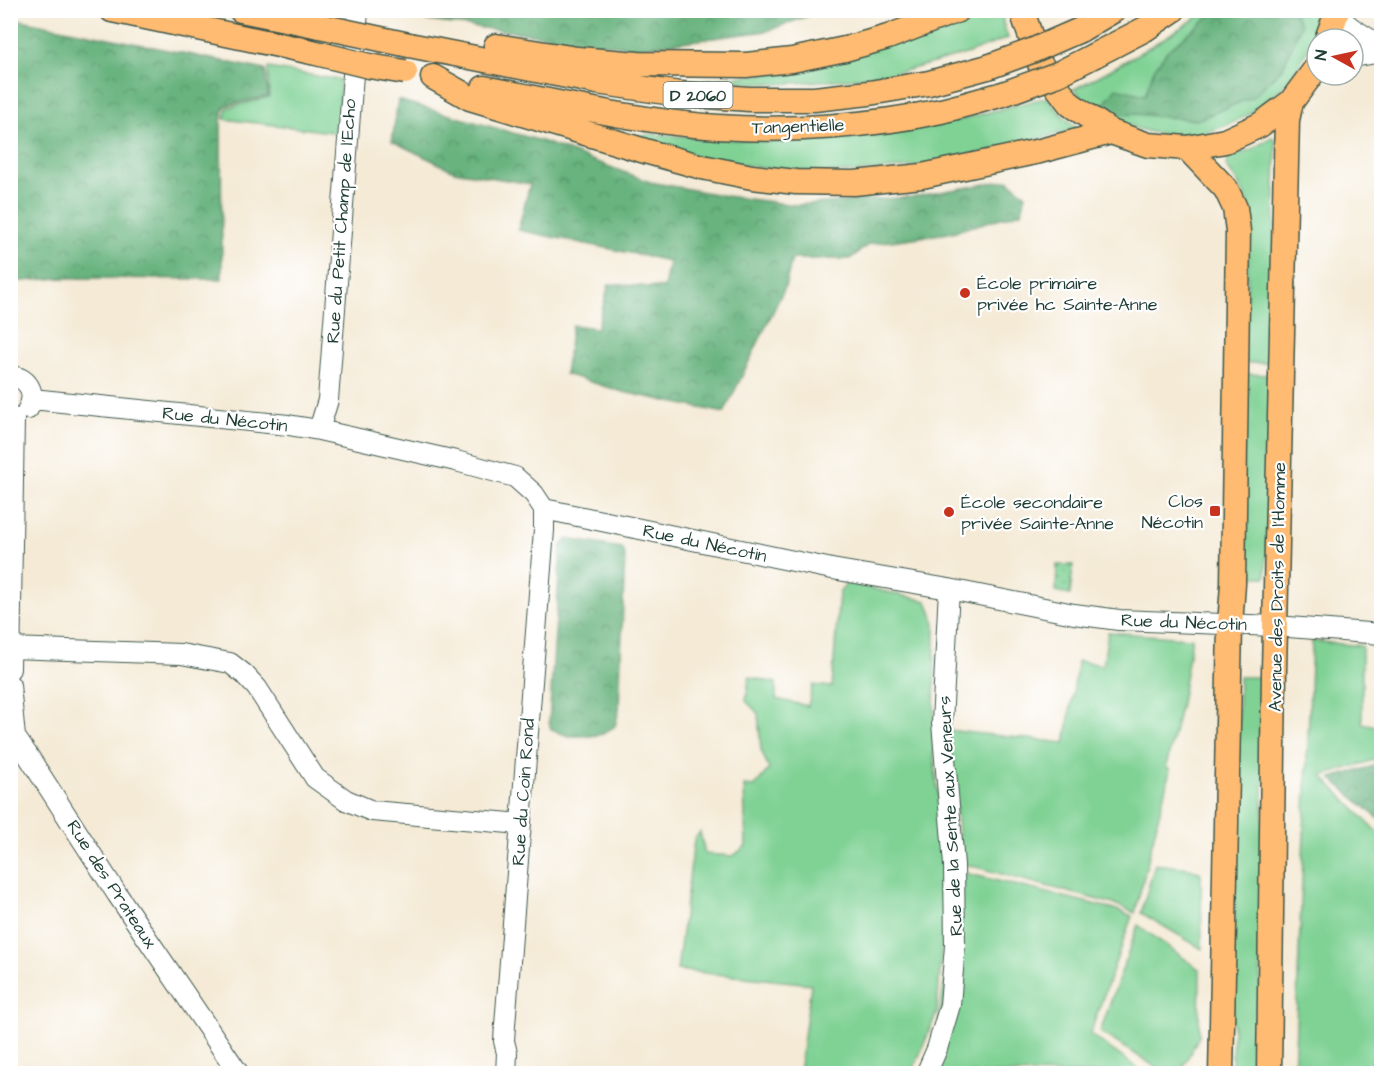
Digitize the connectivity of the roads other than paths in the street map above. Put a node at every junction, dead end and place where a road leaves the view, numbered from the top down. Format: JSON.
{"nodes":[{"id":1,"x":112,"y":10,"type":"edge"},
{"id":2,"x":241,"y":10,"type":"edge"},
{"id":3,"x":358,"y":10,"type":"edge"},
{"id":4,"x":958,"y":10,"type":"edge"},
{"id":5,"x":1023,"y":10,"type":"edge"},
{"id":6,"x":1114,"y":10,"type":"edge"},
{"id":7,"x":1173,"y":10,"type":"edge"},
{"id":8,"x":1336,"y":13,"type":"edge"},
{"id":9,"x":410,"y":38,"type":"junction"},
{"id":10,"x":1382,"y":50,"type":"edge"},
{"id":11,"x":1365,"y":54,"type":"edge"},
{"id":12,"x":433,"y":77,"type":"junction"},
{"id":13,"x":1305,"y":83,"type":"edge"},
{"id":14,"x":1291,"y":102,"type":"junction"},
{"id":15,"x":1111,"y":132,"type":"junction"},
{"id":16,"x":1187,"y":147,"type":"junction"},
{"id":17,"x":10,"y":376,"type":"edge"},
{"id":18,"x":39,"y":400,"type":"junction"},
{"id":19,"x":13,"y":423,"type":"edge"},
{"id":20,"x":319,"y":430,"type":"junction"},
{"id":21,"x":544,"y":509,"type":"junction"},
{"id":22,"x":949,"y":590,"type":"junction"},
{"id":23,"x":1230,"y":625,"type":"junction"},
{"id":24,"x":1275,"y":626,"type":"junction"},
{"id":25,"x":1382,"y":634,"type":"edge"},
{"id":26,"x":11,"y":648,"type":"edge"},
{"id":27,"x":10,"y":669,"type":"edge"},
{"id":28,"x":10,"y":685,"type":"edge"},
{"id":29,"x":13,"y":738,"type":"edge"},
{"id":30,"x":521,"y":824,"type":"junction"},
{"id":31,"x":239,"y":1074,"type":"edge"},
{"id":32,"x":506,"y":1074,"type":"edge"},
{"id":33,"x":926,"y":1074,"type":"edge"},
{"id":34,"x":1221,"y":1074,"type":"edge"},
{"id":35,"x":1269,"y":1074,"type":"edge"}],
"edges":[{"from":1,"to":12,"type":"main road","name":"Tangentielle","number":"D 2060","bridge":true},
{"from":2,"to":9,"type":"main road","name":"Tangentielle","bridge":true},
{"from":3,"to":20,"type":"street","name":"Rue du Petit Champ de l'Echo"},
{"from":4,"to":9,"type":"main road"},
{"from":5,"to":15,"type":"main road"},
{"from":6,"to":9,"type":"main road","name":"Tangentielle","number":"D 2060","bridge":true},
{"from":7,"to":12,"type":"main road","name":"Tangentielle","number":"D 2060","bridge":true},
{"from":8,"to":10,"type":"street"},
{"from":10,"to":11,"type":"street"},
{"from":12,"to":15,"type":"main road"},
{"from":13,"to":14,"type":"main road"},
{"from":14,"to":16,"type":"main road"},
{"from":14,"to":24,"type":"main road","name":"Avenue des Droits de l'Homme"},
{"from":15,"to":16,"type":"main road"},
{"from":16,"to":23,"type":"main road"},
{"from":17,"to":18,"type":"street"},
{"from":18,"to":19,"type":"street"},
{"from":18,"to":20,"type":"street","name":"Rue du Nécotin"},
{"from":19,"to":26,"type":"street"},
{"from":20,"to":21,"type":"street","name":"Rue du Nécotin"},
{"from":21,"to":22,"type":"street","name":"Rue du Nécotin"},
{"from":21,"to":30,"type":"street","name":"Rue du Coin Rond"},
{"from":22,"to":23,"type":"street","name":"Rue du Nécotin"},
{"from":22,"to":33,"type":"street","name":"Rue de la Sente aux Veneurs"},
{"from":23,"to":24,"type":"street","name":"Rue du Nécotin"},
{"from":23,"to":34,"type":"main road"},
{"from":24,"to":25,"type":"street","name":"Rue du Nécotin"},
{"from":24,"to":35,"type":"main road","name":"Avenue des Droits de l'Homme"},
{"from":26,"to":27,"type":"street"},
{"from":26,"to":30,"type":"street"},
{"from":28,"to":29,"type":"street","name":"Rue des Prateaux"},
{"from":29,"to":31,"type":"street","name":"Rue des Prateaux"},
{"from":30,"to":32,"type":"street","name":"Rue du Coin Rond"}]}
